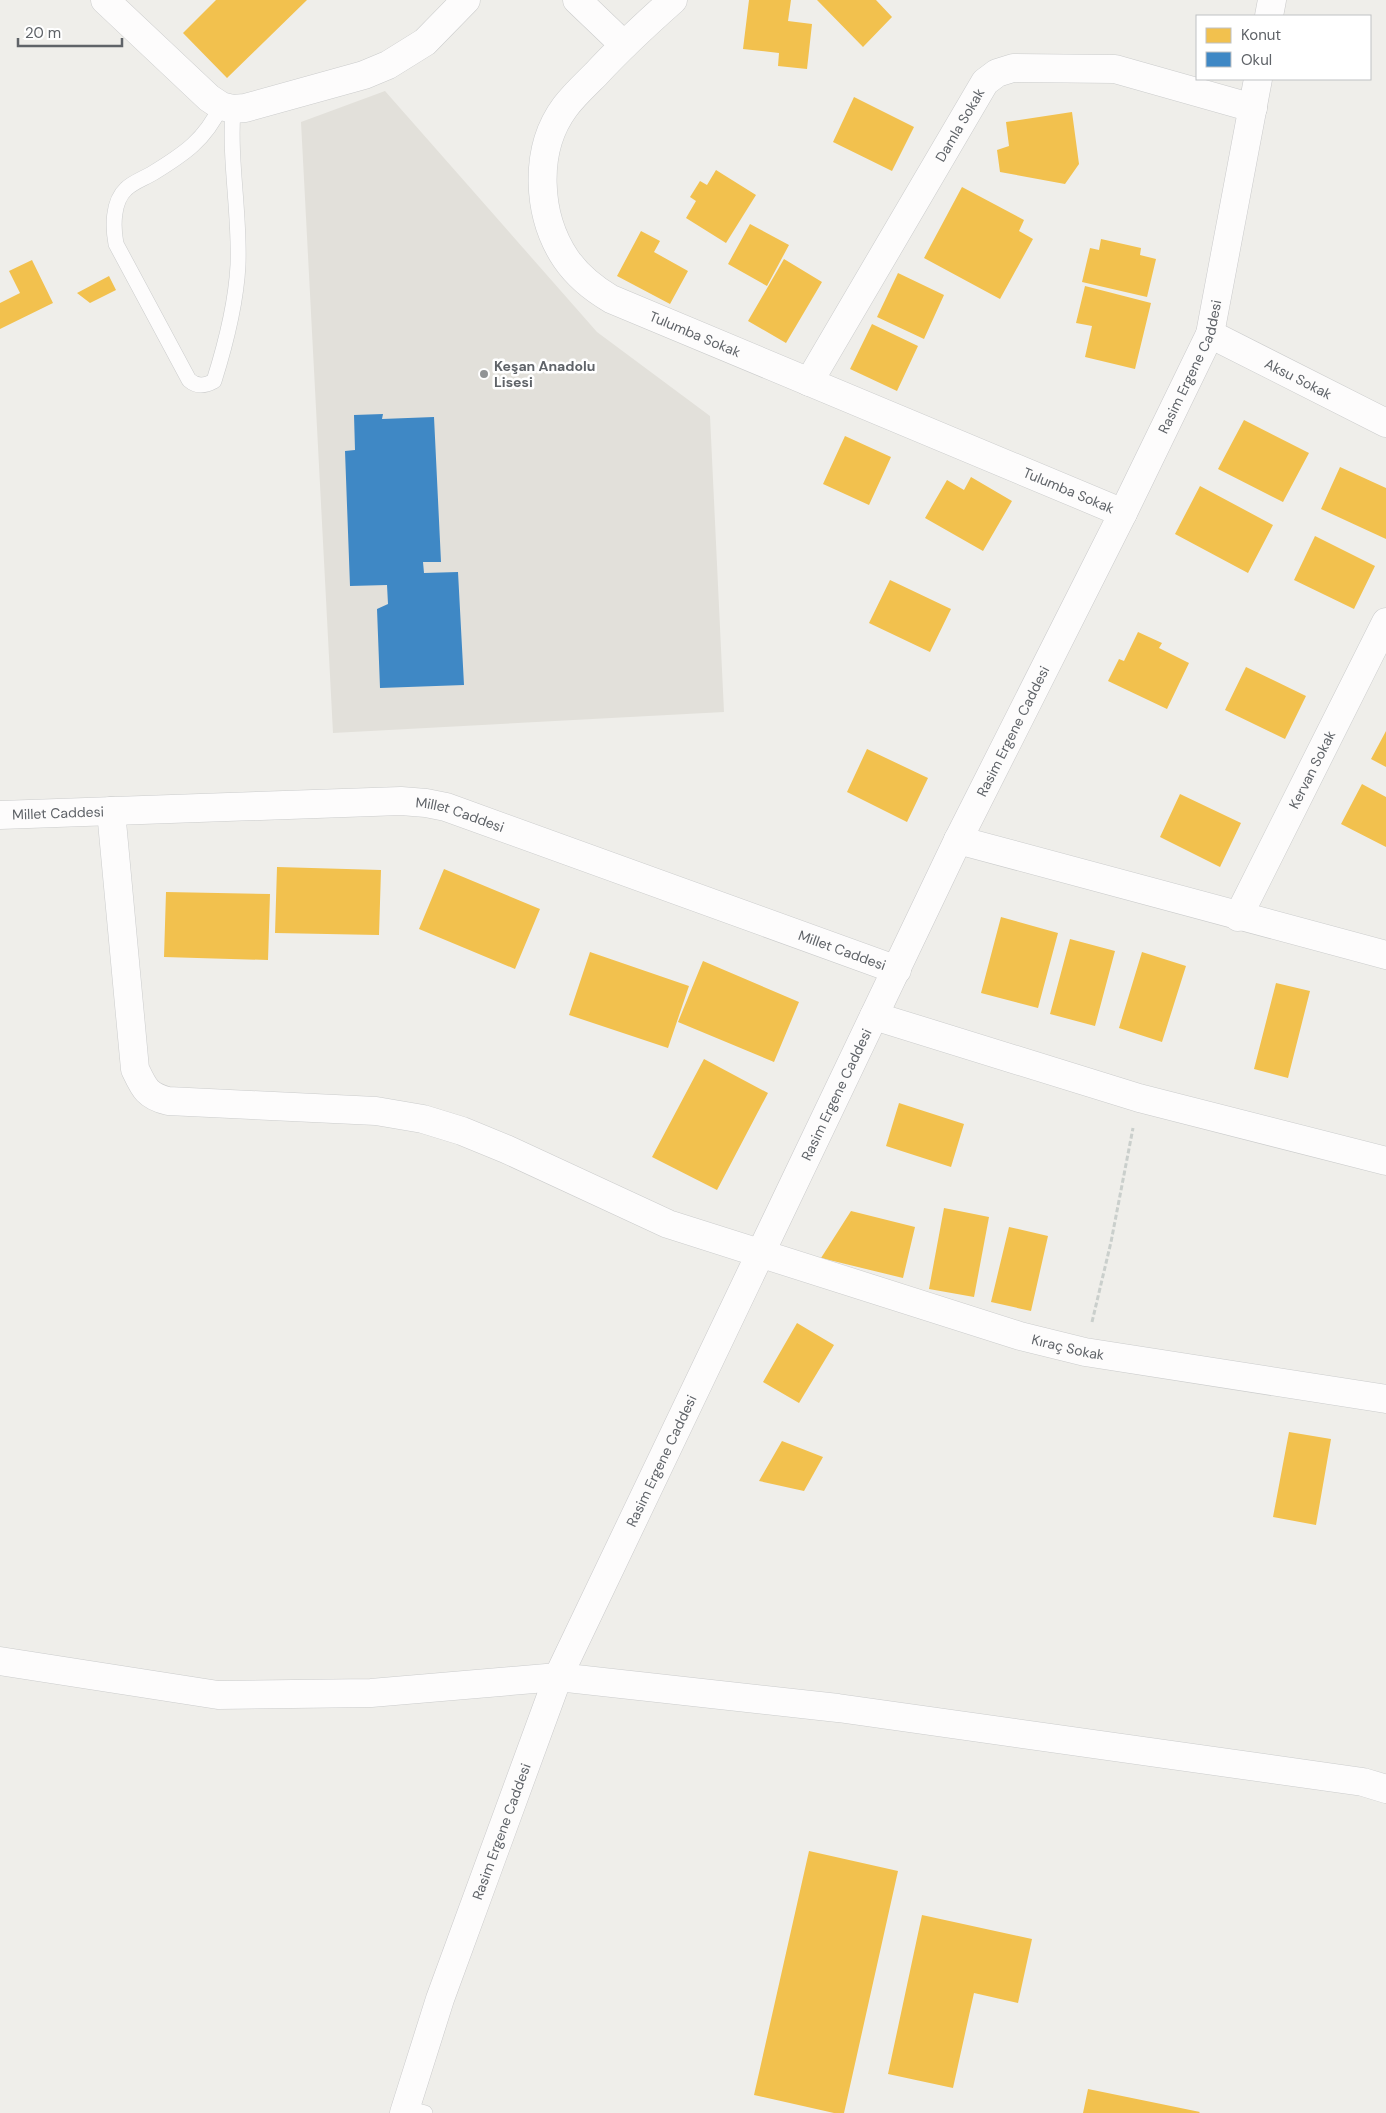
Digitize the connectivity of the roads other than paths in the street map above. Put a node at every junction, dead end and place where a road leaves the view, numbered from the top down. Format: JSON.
{"nodes":[{"id":1,"x":105,"y":0,"type":"edge"},
{"id":2,"x":466,"y":0,"type":"edge"},
{"id":3,"x":577,"y":0,"type":"edge"},
{"id":4,"x":673,"y":0,"type":"edge"},
{"id":5,"x":1272,"y":0,"type":"edge"},
{"id":6,"x":1269,"y":15,"type":"edge"},
{"id":7,"x":624,"y":45,"type":"junction"},
{"id":8,"x":1258,"y":80,"type":"edge"},
{"id":9,"x":227,"y":108,"type":"junction"},
{"id":10,"x":1252,"y":108,"type":"junction"},
{"id":11,"x":1210,"y":334,"type":"junction"},
{"id":12,"x":809,"y":382,"type":"junction"},
{"id":13,"x":1386,"y":423,"type":"edge"},
{"id":14,"x":1123,"y":513,"type":"junction"},
{"id":15,"x":1386,"y":622,"type":"edge"},
{"id":16,"x":111,"y":811,"type":"junction"},
{"id":17,"x":0,"y":815,"type":"edge"},
{"id":18,"x":958,"y":840,"type":"junction"},
{"id":19,"x":1238,"y":917,"type":"junction"},
{"id":20,"x":1386,"y":955,"type":"edge"},
{"id":21,"x":897,"y":970,"type":"junction"},
{"id":22,"x":874,"y":1016,"type":"junction"},
{"id":23,"x":1386,"y":1161,"type":"edge"},
{"id":24,"x":760,"y":1254,"type":"junction"},
{"id":25,"x":1386,"y":1399,"type":"edge"},
{"id":26,"x":0,"y":1660,"type":"edge"},
{"id":27,"x":558,"y":1677,"type":"junction"},
{"id":28,"x":1386,"y":1789,"type":"edge"},
{"id":29,"x":412,"y":2111,"type":"edge"}],
"edges":[{"from":1,"to":9,"type":"street"},
{"from":2,"to":9,"type":"street"},
{"from":3,"to":7,"type":"street"},
{"from":4,"to":7,"type":"street","name":"Tulumba Sokak"},
{"from":5,"to":6,"type":"street"},
{"from":7,"to":12,"type":"street","name":"Tulumba Sokak"},
{"from":8,"to":10,"type":"street","name":"Rasim Ergene Caddesi"},
{"from":9,"to":9,"type":"lane"},
{"from":10,"to":11,"type":"street","name":"Rasim Ergene Caddesi"},
{"from":10,"to":12,"type":"street","name":"Damla Sokak"},
{"from":11,"to":13,"type":"street","name":"Aksu Sokak"},
{"from":11,"to":14,"type":"street","name":"Rasim Ergene Caddesi"},
{"from":12,"to":14,"type":"street","name":"Tulumba Sokak"},
{"from":14,"to":18,"type":"street","name":"Rasim Ergene Caddesi"},
{"from":15,"to":19,"type":"street","name":"Kervan Sokak"},
{"from":16,"to":17,"type":"street","name":"Millet Caddesi"},
{"from":16,"to":21,"type":"street","name":"Millet Caddesi"},
{"from":16,"to":24,"type":"street","name":"Kıraç Sokak"},
{"from":18,"to":19,"type":"street"},
{"from":18,"to":21,"type":"street","name":"Rasim Ergene Caddesi"},
{"from":19,"to":20,"type":"street"},
{"from":21,"to":22,"type":"street","name":"Rasim Ergene Caddesi"},
{"from":22,"to":23,"type":"street"},
{"from":22,"to":24,"type":"street","name":"Rasim Ergene Caddesi"},
{"from":24,"to":25,"type":"street","name":"Kıraç Sokak"},
{"from":24,"to":27,"type":"street","name":"Rasim Ergene Caddesi"},
{"from":26,"to":27,"type":"street"},
{"from":27,"to":28,"type":"street"},
{"from":27,"to":29,"type":"street","name":"Rasim Ergene Caddesi"}]}
